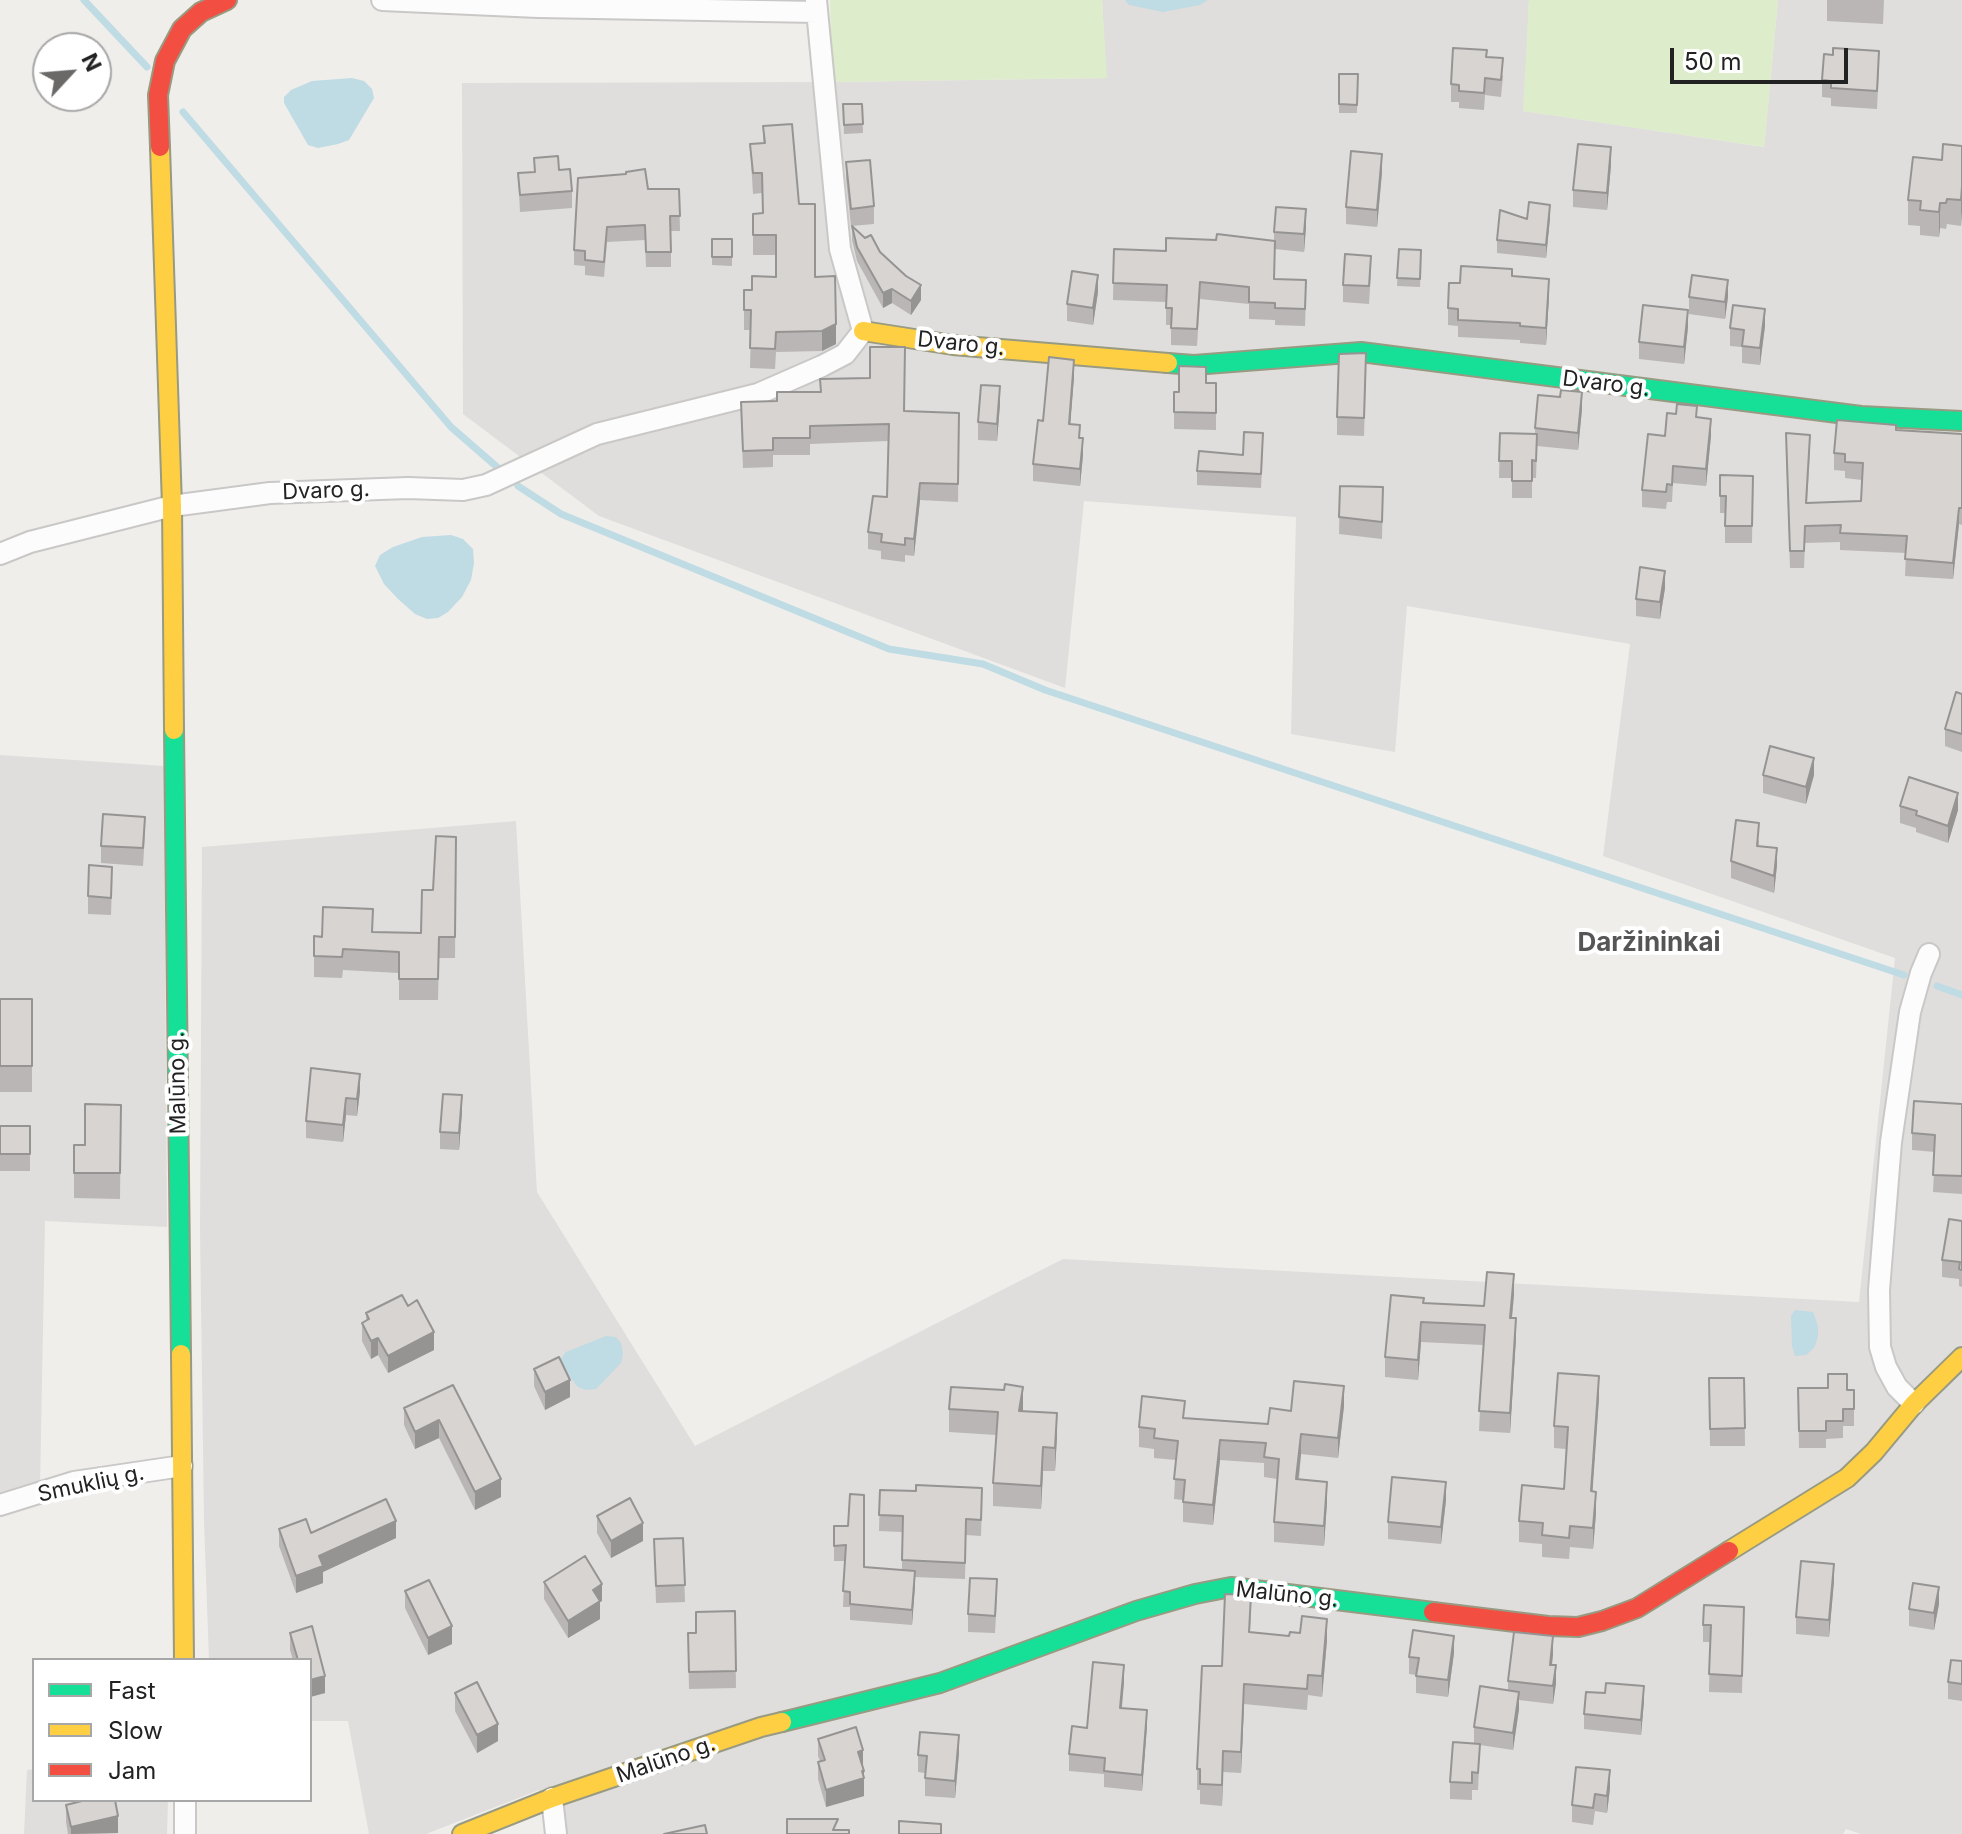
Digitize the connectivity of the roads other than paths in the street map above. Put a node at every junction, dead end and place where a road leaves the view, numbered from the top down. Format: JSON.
{"nodes":[{"id":1,"x":227,"y":0,"type":"edge"},
{"id":2,"x":382,"y":0,"type":"edge"},
{"id":3,"x":817,"y":6,"type":"edge"},
{"id":4,"x":863,"y":331,"type":"junction"},
{"id":5,"x":1962,"y":421,"type":"edge"},
{"id":6,"x":172,"y":506,"type":"junction"},
{"id":7,"x":0,"y":554,"type":"edge"},
{"id":8,"x":1929,"y":954,"type":"dead end"},
{"id":9,"x":1962,"y":1357,"type":"edge"},
{"id":10,"x":1914,"y":1404,"type":"junction"},
{"id":11,"x":182,"y":1466,"type":"junction"},
{"id":12,"x":0,"y":1505,"type":"edge"},
{"id":13,"x":184,"y":1658,"type":"edge"},
{"id":14,"x":552,"y":1798,"type":"junction"},
{"id":15,"x":185,"y":1802,"type":"edge"},
{"id":16,"x":185,"y":1834,"type":"edge"},
{"id":17,"x":462,"y":1834,"type":"edge"},
{"id":18,"x":556,"y":1834,"type":"edge"}],
"edges":[{"from":1,"to":6,"type":"street","name":"Malūno g."},
{"from":2,"to":3,"type":"street"},
{"from":3,"to":4,"type":"street"},
{"from":4,"to":5,"type":"street","name":"Dvaro g."},
{"from":4,"to":6,"type":"street","name":"Dvaro g."},
{"from":6,"to":7,"type":"street","name":"Dvaro g."},
{"from":6,"to":11,"type":"street","name":"Malūno g."},
{"from":8,"to":10,"type":"street"},
{"from":9,"to":10,"type":"street","name":"Malūno g."},
{"from":10,"to":14,"type":"street","name":"Malūno g."},
{"from":11,"to":12,"type":"street","name":"Smuklių g."},
{"from":11,"to":13,"type":"street","name":"Malūno g."},
{"from":14,"to":17,"type":"street","name":"Malūno g."},
{"from":14,"to":18,"type":"street"},
{"from":15,"to":16,"type":"street"}]}
